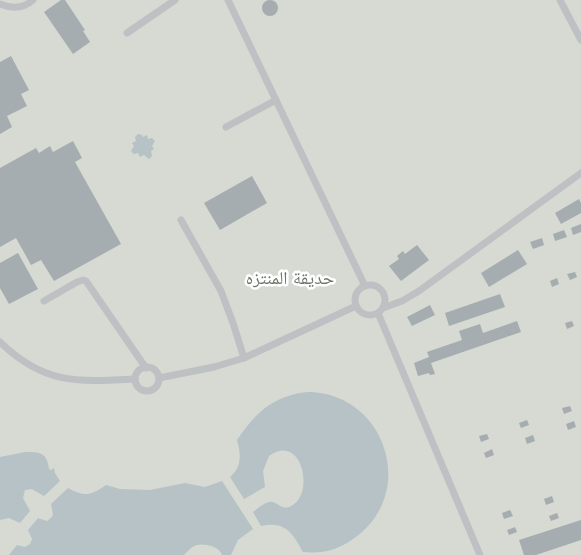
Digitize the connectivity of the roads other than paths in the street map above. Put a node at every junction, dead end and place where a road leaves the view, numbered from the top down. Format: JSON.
{"nodes":[{"id":1,"x":33,"y":0,"type":"edge"},
{"id":2,"x":175,"y":0,"type":"edge"},
{"id":3,"x":228,"y":0,"type":"edge"},
{"id":4,"x":560,"y":0,"type":"edge"},
{"id":5,"x":0,"y":4,"type":"edge"},
{"id":6,"x":127,"y":33,"type":"dead end"},
{"id":7,"x":581,"y":40,"type":"edge"},
{"id":8,"x":276,"y":100,"type":"junction"},
{"id":9,"x":226,"y":127,"type":"dead end"},
{"id":10,"x":581,"y":173,"type":"edge"},
{"id":11,"x":181,"y":220,"type":"dead end"},
{"id":12,"x":365,"y":286,"type":"junction"},
{"id":13,"x":44,"y":301,"type":"dead end"},
{"id":14,"x":356,"y":306,"type":"junction"},
{"id":15,"x":380,"y":311,"type":"junction"},
{"id":16,"x":0,"y":342,"type":"edge"},
{"id":17,"x":244,"y":358,"type":"junction"},
{"id":18,"x":146,"y":368,"type":"junction"},
{"id":19,"x":159,"y":378,"type":"junction"},
{"id":20,"x":135,"y":379,"type":"junction"},
{"id":21,"x":480,"y":555,"type":"edge"}],
"edges":[{"from":1,"to":5,"type":"lane"},
{"from":2,"to":6,"type":"lane"},
{"from":3,"to":8,"type":"lane"},
{"from":4,"to":7,"type":"lane"},
{"from":8,"to":9,"type":"lane"},
{"from":8,"to":12,"type":"lane"},
{"from":10,"to":15,"type":"lane"},
{"from":11,"to":17,"type":"lane"},
{"from":12,"to":14,"type":"lane"},
{"from":12,"to":15,"type":"lane"},
{"from":13,"to":18,"type":"lane"},
{"from":14,"to":15,"type":"lane"},
{"from":14,"to":17,"type":"lane"},
{"from":15,"to":21,"type":"lane"},
{"from":16,"to":20,"type":"lane"},
{"from":17,"to":19,"type":"lane"},
{"from":18,"to":19,"type":"lane"},
{"from":18,"to":20,"type":"lane"},
{"from":19,"to":20,"type":"lane"}]}
